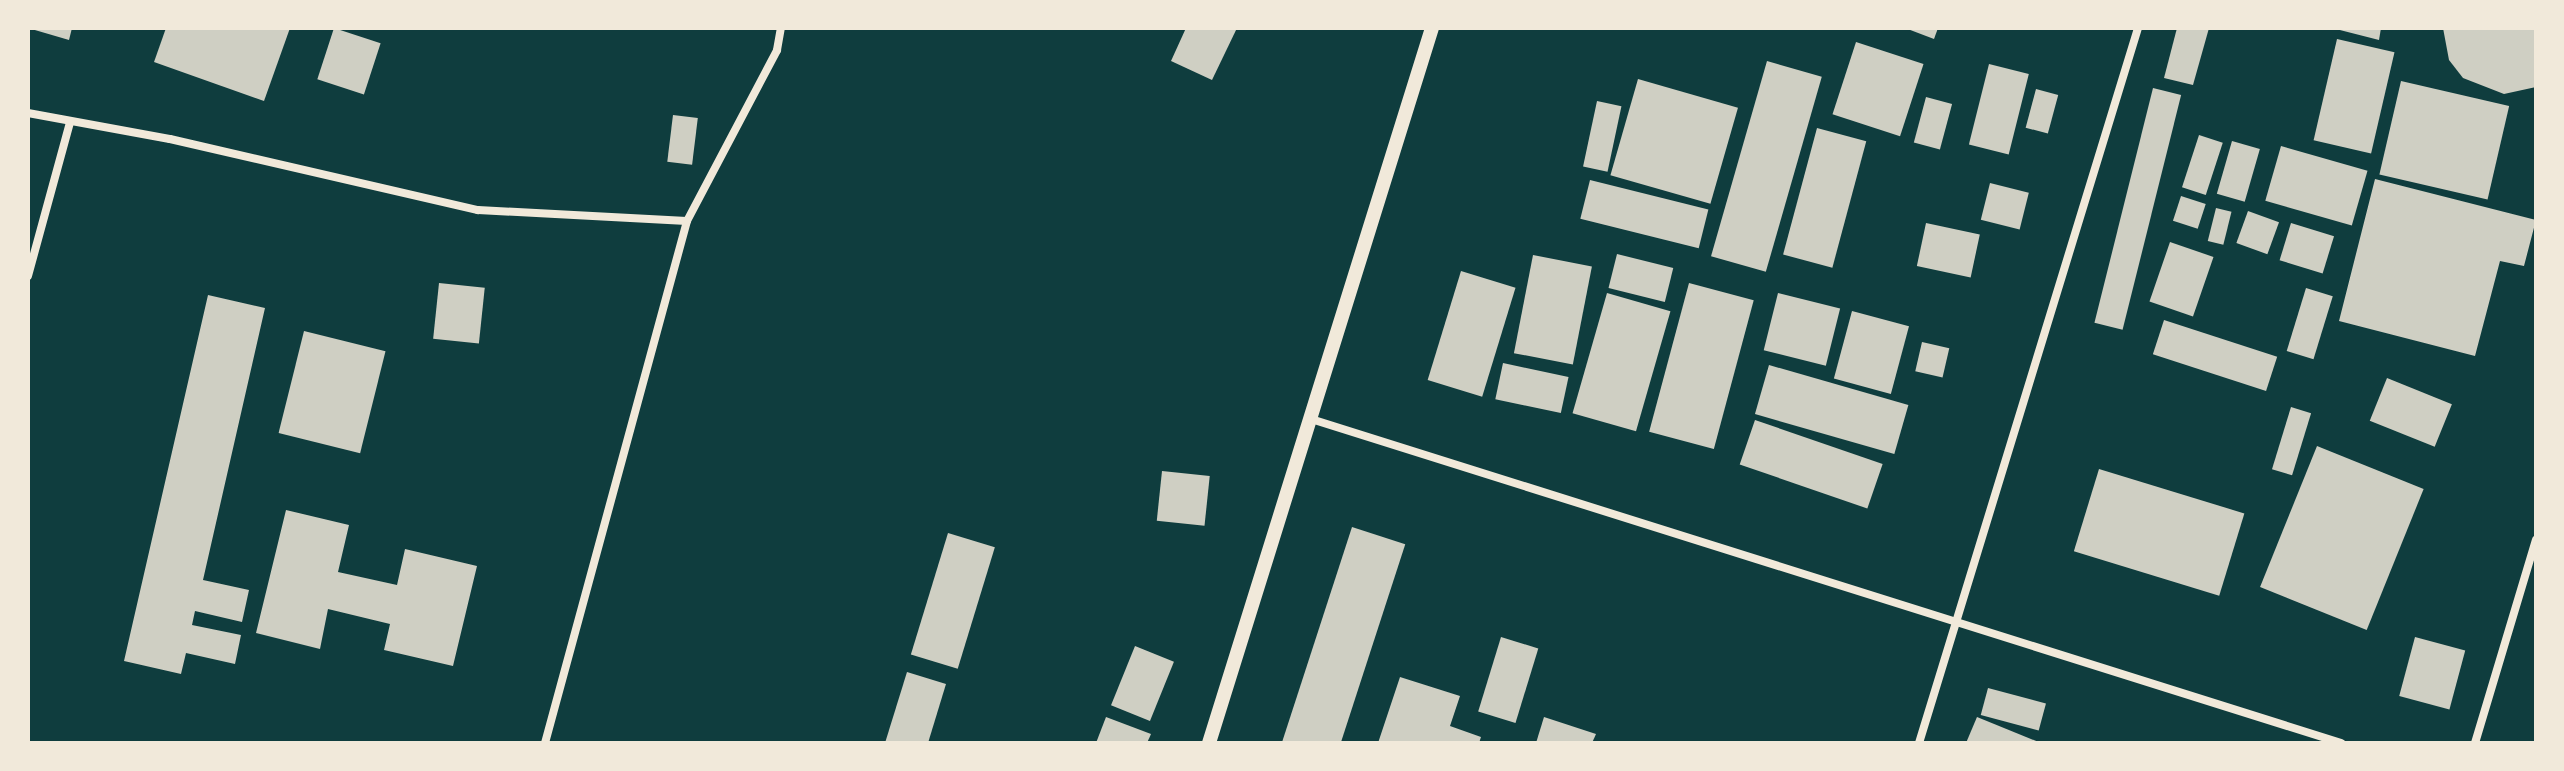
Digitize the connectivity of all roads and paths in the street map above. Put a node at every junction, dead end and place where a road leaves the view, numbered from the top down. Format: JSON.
{"nodes":[{"id":1,"x":781,"y":28,"type":"edge"},
{"id":2,"x":1432,"y":28,"type":"edge"},
{"id":3,"x":2138,"y":28,"type":"edge"},
{"id":4,"x":28,"y":113,"type":"edge"},
{"id":5,"x":70,"y":122,"type":"junction"},
{"id":6,"x":687,"y":221,"type":"junction"},
{"id":7,"x":28,"y":276,"type":"edge"},
{"id":8,"x":1311,"y":419,"type":"junction"},
{"id":9,"x":2536,"y":540,"type":"edge"},
{"id":10,"x":1959,"y":623,"type":"junction"},
{"id":11,"x":545,"y":743,"type":"edge"},
{"id":12,"x":1209,"y":743,"type":"edge"},
{"id":13,"x":1919,"y":743,"type":"edge"},
{"id":14,"x":2341,"y":743,"type":"edge"},
{"id":15,"x":2475,"y":743,"type":"edge"}],
"edges":[{"from":1,"to":6,"type":"street"},
{"from":2,"to":8,"type":"street"},
{"from":3,"to":10,"type":"street"},
{"from":4,"to":5,"type":"street"},
{"from":5,"to":6,"type":"street"},
{"from":5,"to":7,"type":"street"},
{"from":6,"to":11,"type":"street"},
{"from":8,"to":10,"type":"street"},
{"from":8,"to":12,"type":"street"},
{"from":9,"to":15,"type":"street"},
{"from":10,"to":13,"type":"street"},
{"from":10,"to":14,"type":"street"}]}
